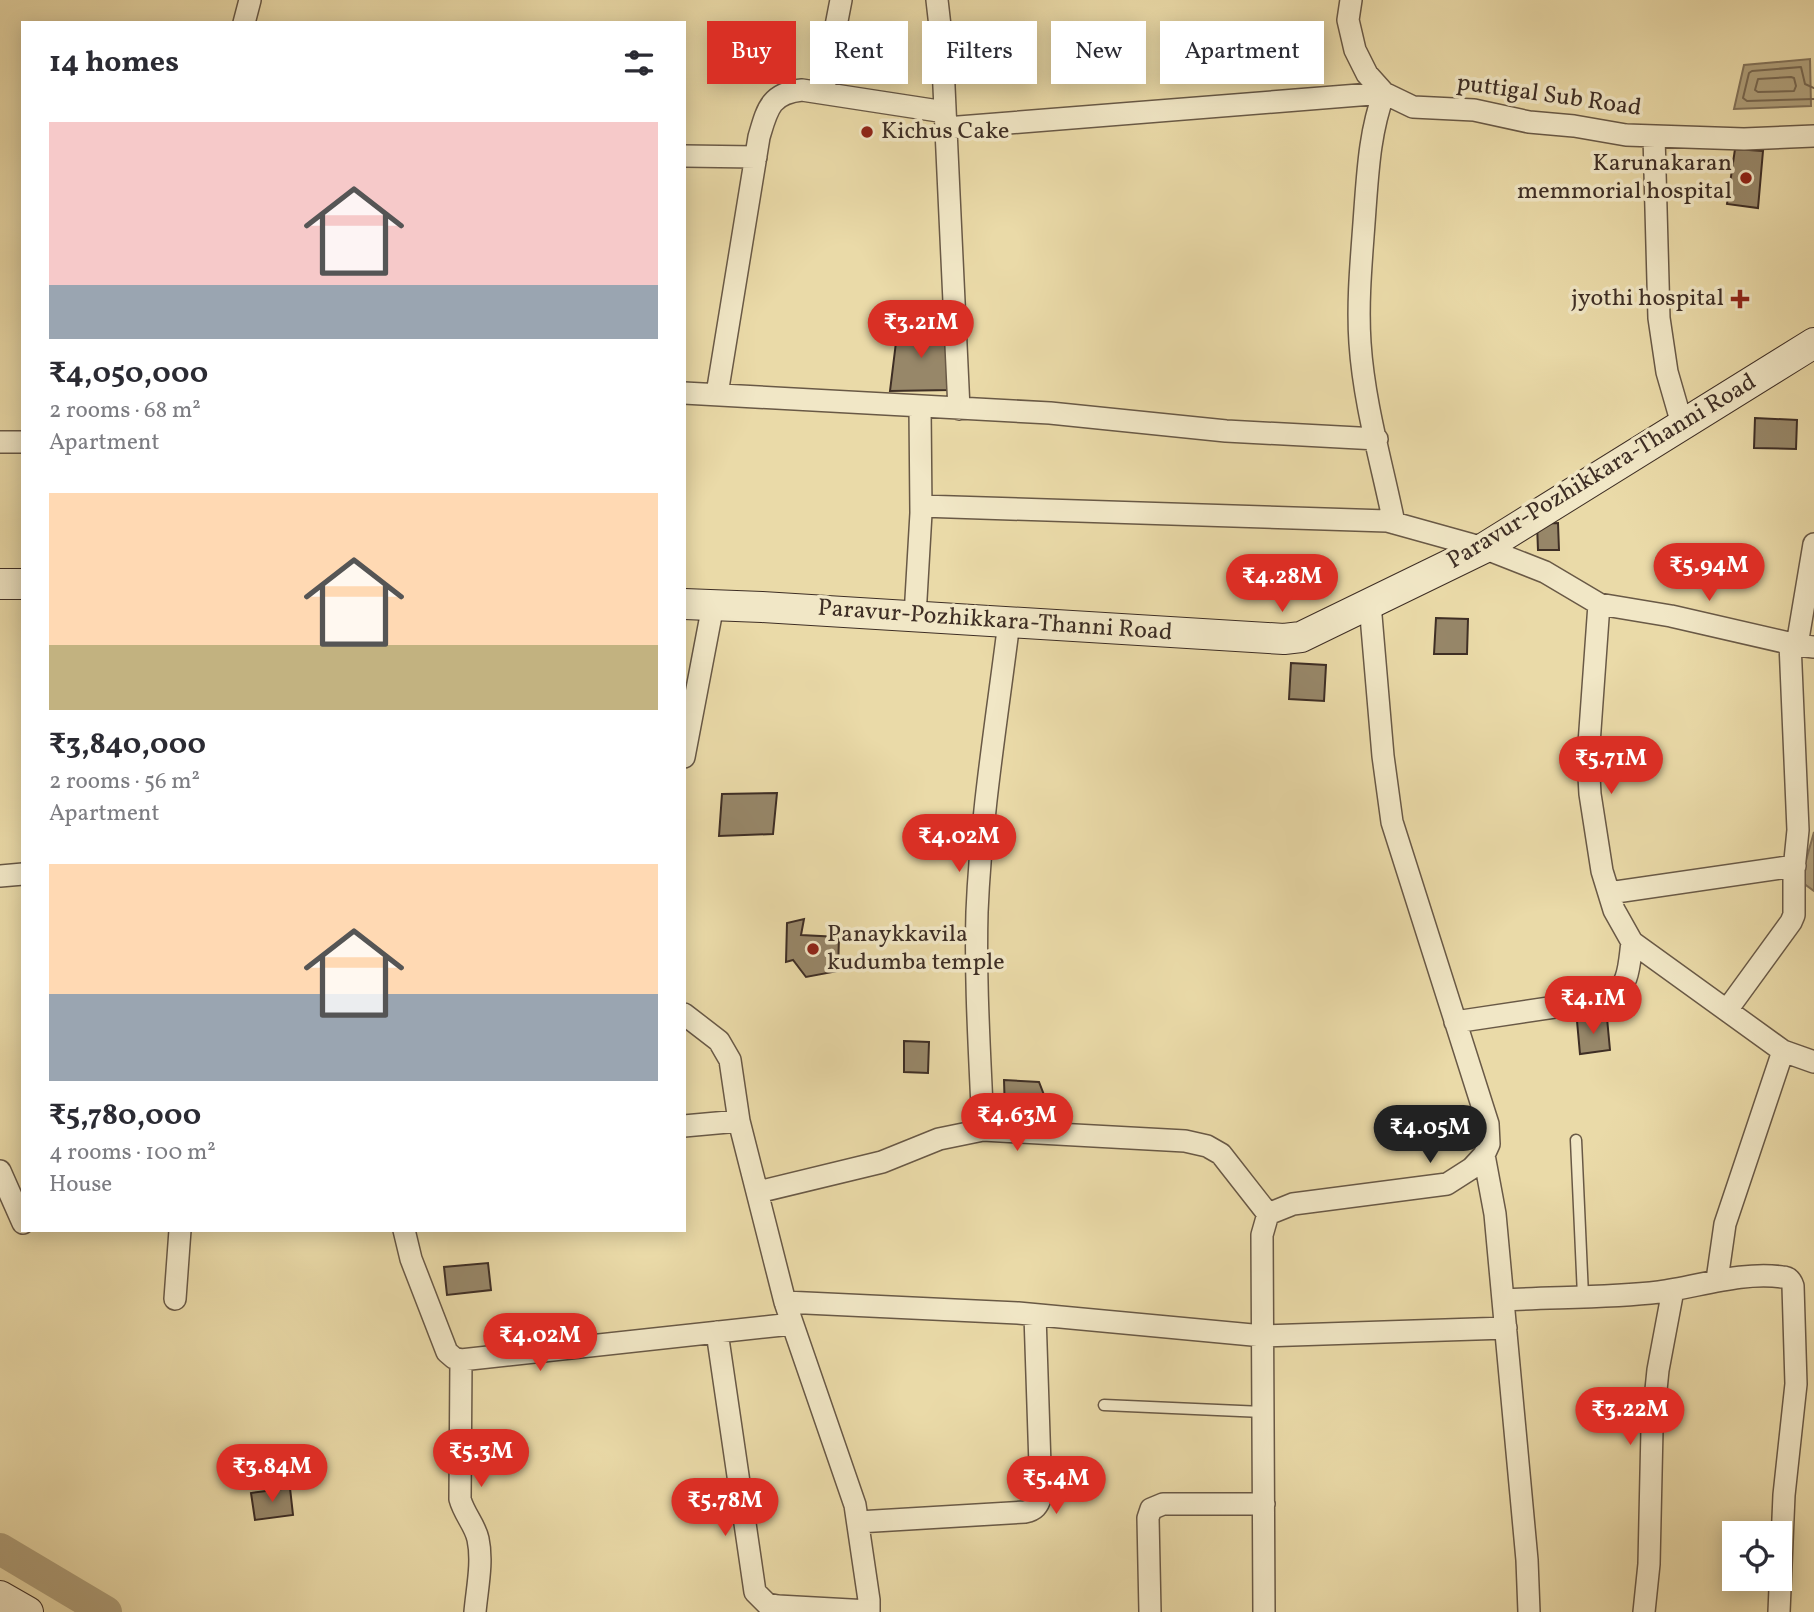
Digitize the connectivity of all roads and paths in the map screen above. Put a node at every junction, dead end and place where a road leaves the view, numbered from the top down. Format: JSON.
{"nodes":[{"id":1,"x":249,"y":0,"type":"edge"},
{"id":2,"x":841,"y":0,"type":"edge"},
{"id":3,"x":937,"y":0,"type":"edge"},
{"id":4,"x":1351,"y":0,"type":"edge"},
{"id":5,"x":244,"y":21,"type":"edge"},
{"id":6,"x":823,"y":93,"type":"junction"},
{"id":7,"x":1384,"y":93,"type":"junction"},
{"id":8,"x":946,"y":120,"type":"junction"},
{"id":9,"x":1654,"y":136,"type":"junction"},
{"id":10,"x":1814,"y":136,"type":"edge"},
{"id":11,"x":686,"y":156,"type":"edge"},
{"id":12,"x":756,"y":157,"type":"junction"},
{"id":13,"x":1814,"y":343,"type":"edge"},
{"id":14,"x":686,"y":393,"type":"edge"},
{"id":15,"x":717,"y":394,"type":"junction"},
{"id":16,"x":920,"y":408,"type":"junction"},
{"id":17,"x":959,"y":409,"type":"junction"},
{"id":18,"x":1682,"y":424,"type":"junction"},
{"id":19,"x":1377,"y":439,"type":"junction"},
{"id":20,"x":0,"y":442,"type":"edge"},
{"id":21,"x":21,"y":442,"type":"edge"},
{"id":22,"x":921,"y":506,"type":"junction"},
{"id":23,"x":1394,"y":523,"type":"junction"},
{"id":24,"x":1814,"y":544,"type":"edge"},
{"id":25,"x":1484,"y":548,"type":"junction"},
{"id":26,"x":0,"y":584,"type":"edge"},
{"id":27,"x":21,"y":584,"type":"edge"},
{"id":28,"x":1370,"y":604,"type":"junction"},
{"id":29,"x":1599,"y":604,"type":"junction"},
{"id":30,"x":699,"y":605,"type":"edge"},
{"id":31,"x":915,"y":616,"type":"junction"},
{"id":32,"x":1010,"y":622,"type":"junction"},
{"id":33,"x":1800,"y":645,"type":"edge"},
{"id":34,"x":686,"y":737,"type":"edge"},
{"id":35,"x":1795,"y":866,"type":"junction"},
{"id":36,"x":21,"y":874,"type":"edge"},
{"id":37,"x":0,"y":876,"type":"edge"},
{"id":38,"x":1609,"y":892,"type":"junction"},
{"id":39,"x":1632,"y":942,"type":"junction"},
{"id":40,"x":1727,"y":1010,"type":"junction"},
{"id":41,"x":686,"y":1016,"type":"edge"},
{"id":42,"x":1455,"y":1022,"type":"junction"},
{"id":43,"x":1783,"y":1051,"type":"junction"},
{"id":44,"x":1814,"y":1062,"type":"edge"},
{"id":45,"x":739,"y":1121,"type":"junction"},
{"id":46,"x":686,"y":1126,"type":"edge"},
{"id":47,"x":983,"y":1130,"type":"junction"},
{"id":48,"x":1576,"y":1140,"type":"dead end"},
{"id":49,"x":1484,"y":1156,"type":"junction"},
{"id":50,"x":0,"y":1171,"type":"edge"},
{"id":51,"x":758,"y":1192,"type":"junction"},
{"id":52,"x":1268,"y":1213,"type":"junction"},
{"id":53,"x":21,"y":1218,"type":"edge"},
{"id":54,"x":180,"y":1232,"type":"edge"},
{"id":55,"x":404,"y":1232,"type":"edge"},
{"id":56,"x":1717,"y":1280,"type":"junction"},
{"id":57,"x":1673,"y":1290,"type":"junction"},
{"id":58,"x":1583,"y":1296,"type":"junction"},
{"id":59,"x":174,"y":1300,"type":"dead end"},
{"id":60,"x":1503,"y":1300,"type":"junction"},
{"id":61,"x":785,"y":1302,"type":"junction"},
{"id":62,"x":1035,"y":1315,"type":"junction"},
{"id":63,"x":792,"y":1324,"type":"junction"},
{"id":64,"x":1506,"y":1328,"type":"junction"},
{"id":65,"x":717,"y":1332,"type":"junction"},
{"id":66,"x":1263,"y":1336,"type":"junction"},
{"id":67,"x":461,"y":1360,"type":"junction"},
{"id":68,"x":1104,"y":1405,"type":"dead end"},
{"id":69,"x":1263,"y":1412,"type":"junction"},
{"id":70,"x":1264,"y":1504,"type":"junction"},
{"id":71,"x":858,"y":1522,"type":"junction"},
{"id":72,"x":0,"y":1596,"type":"edge"},
{"id":73,"x":869,"y":1611,"type":"edge"},
{"id":74,"x":28,"y":1612,"type":"edge"},
{"id":75,"x":475,"y":1612,"type":"edge"},
{"id":76,"x":1150,"y":1612,"type":"edge"},
{"id":77,"x":1264,"y":1612,"type":"edge"},
{"id":78,"x":1529,"y":1612,"type":"edge"},
{"id":79,"x":1644,"y":1612,"type":"edge"},
{"id":80,"x":1779,"y":1612,"type":"edge"}],
"edges":[{"from":1,"to":5,"type":"street"},
{"from":2,"to":6,"type":"street"},
{"from":3,"to":8,"type":"street"},
{"from":4,"to":7,"type":"street","name":"puttigal Sub Road"},
{"from":6,"to":8,"type":"street"},
{"from":6,"to":12,"type":"street"},
{"from":7,"to":8,"type":"street"},
{"from":7,"to":9,"type":"street","name":"puttigal Sub Road"},
{"from":7,"to":19,"type":"street"},
{"from":8,"to":17,"type":"street"},
{"from":9,"to":10,"type":"street","name":"puttigal Sub Road"},
{"from":9,"to":18,"type":"street"},
{"from":11,"to":12,"type":"street"},
{"from":12,"to":15,"type":"street"},
{"from":13,"to":18,"type":"main road","name":"Paravur-Pozhikkara-Thanni Road"},
{"from":14,"to":15,"type":"street"},
{"from":15,"to":16,"type":"street"},
{"from":16,"to":17,"type":"street"},
{"from":16,"to":22,"type":"street"},
{"from":17,"to":19,"type":"street"},
{"from":18,"to":25,"type":"main road","name":"Paravur-Pozhikkara-Thanni Road"},
{"from":19,"to":23,"type":"street"},
{"from":20,"to":21,"type":"street"},
{"from":22,"to":23,"type":"street"},
{"from":22,"to":31,"type":"street"},
{"from":23,"to":25,"type":"street"},
{"from":24,"to":33,"type":"street"},
{"from":25,"to":28,"type":"main road","name":"Paravur-Pozhikkara-Thanni Road"},
{"from":25,"to":29,"type":"street"},
{"from":26,"to":27,"type":"main road"},
{"from":28,"to":32,"type":"main road","name":"Paravur-Pozhikkara-Thanni Road"},
{"from":28,"to":42,"type":"street"},
{"from":29,"to":33,"type":"street"},
{"from":29,"to":38,"type":"street"},
{"from":30,"to":31,"type":"main road","name":"Paravur-Pozhikkara-Thanni Road"},
{"from":30,"to":34,"type":"street"},
{"from":31,"to":32,"type":"main road","name":"Paravur-Pozhikkara-Thanni Road"},
{"from":32,"to":47,"type":"street"},
{"from":33,"to":35,"type":"street"},
{"from":35,"to":38,"type":"street"},
{"from":35,"to":40,"type":"street"},
{"from":36,"to":37,"type":"street"},
{"from":38,"to":39,"type":"street"},
{"from":39,"to":40,"type":"street"},
{"from":39,"to":42,"type":"street"},
{"from":40,"to":43,"type":"street"},
{"from":41,"to":45,"type":"street"},
{"from":42,"to":49,"type":"street"},
{"from":43,"to":44,"type":"street"},
{"from":43,"to":56,"type":"street"},
{"from":45,"to":46,"type":"street"},
{"from":45,"to":51,"type":"street"},
{"from":47,"to":51,"type":"street"},
{"from":47,"to":52,"type":"street"},
{"from":48,"to":58,"type":"lane"},
{"from":49,"to":52,"type":"street"},
{"from":49,"to":60,"type":"street"},
{"from":50,"to":53,"type":"street"},
{"from":51,"to":61,"type":"street"},
{"from":52,"to":66,"type":"street"},
{"from":54,"to":59,"type":"street"},
{"from":55,"to":67,"type":"street"},
{"from":56,"to":57,"type":"street"},
{"from":56,"to":80,"type":"street"},
{"from":57,"to":58,"type":"street"},
{"from":57,"to":79,"type":"street"},
{"from":58,"to":60,"type":"street"},
{"from":60,"to":64,"type":"street"},
{"from":61,"to":62,"type":"street"},
{"from":61,"to":63,"type":"street"},
{"from":62,"to":66,"type":"street"},
{"from":62,"to":71,"type":"street"},
{"from":63,"to":65,"type":"street"},
{"from":63,"to":71,"type":"street"},
{"from":64,"to":66,"type":"street"},
{"from":64,"to":78,"type":"street"},
{"from":65,"to":67,"type":"street"},
{"from":65,"to":73,"type":"street"},
{"from":66,"to":69,"type":"street"},
{"from":67,"to":75,"type":"street"},
{"from":68,"to":69,"type":"lane"},
{"from":69,"to":70,"type":"street"},
{"from":70,"to":76,"type":"street"},
{"from":70,"to":77,"type":"street"},
{"from":71,"to":73,"type":"street"},
{"from":72,"to":74,"type":"main road"}]}
